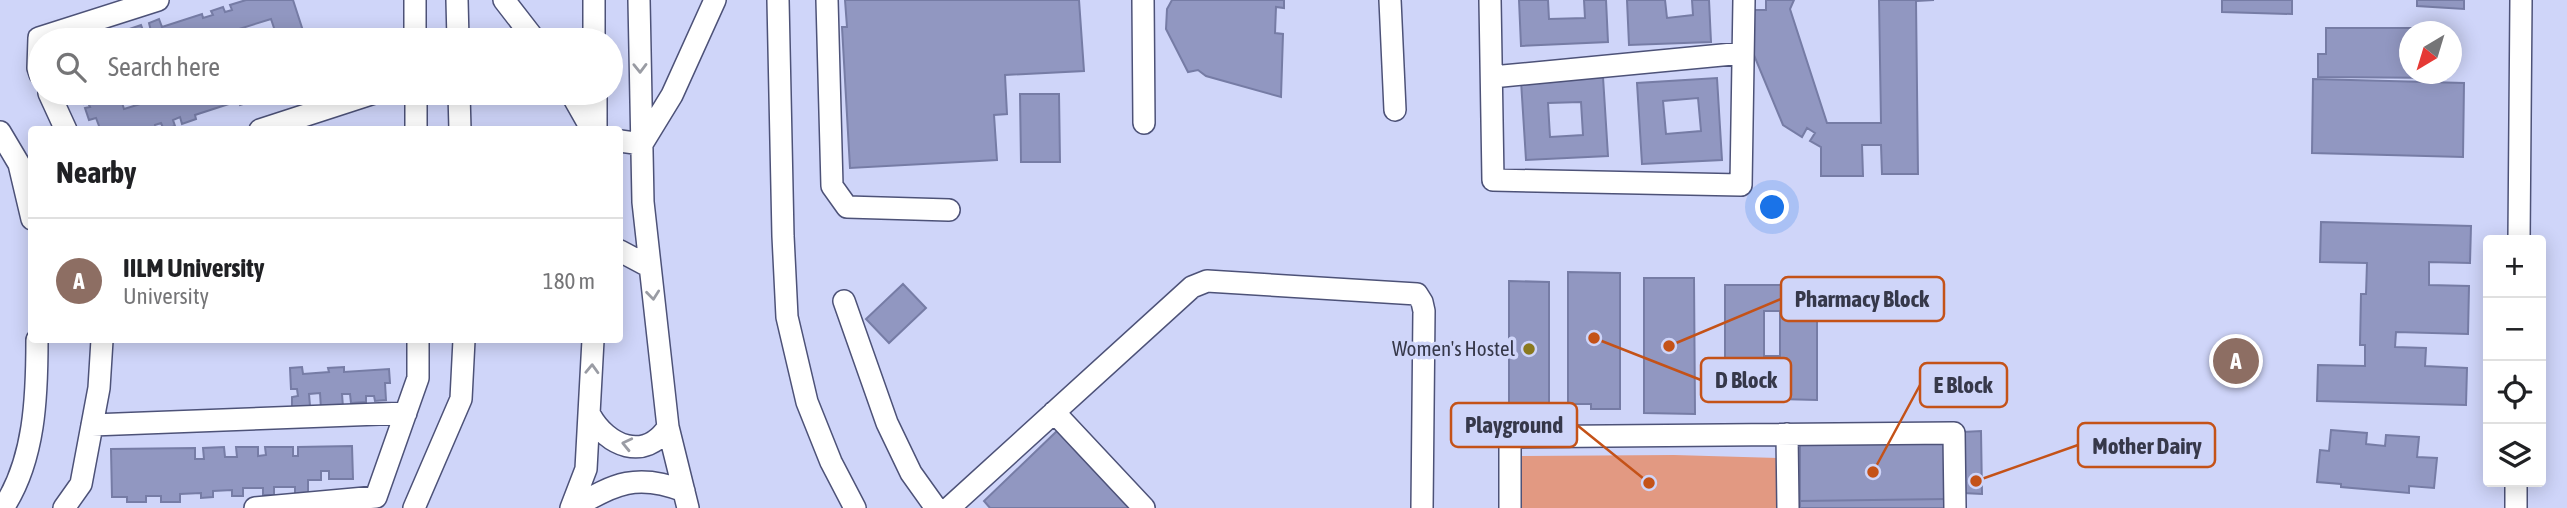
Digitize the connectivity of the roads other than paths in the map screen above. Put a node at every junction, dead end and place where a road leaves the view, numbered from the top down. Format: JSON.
{"nodes":[{"id":1,"x":158,"y":0,"type":"edge"},
{"id":2,"x":415,"y":0,"type":"edge"},
{"id":3,"x":457,"y":0,"type":"edge"},
{"id":4,"x":504,"y":0,"type":"edge"},
{"id":5,"x":594,"y":0,"type":"edge"},
{"id":6,"x":639,"y":0,"type":"edge"},
{"id":7,"x":715,"y":0,"type":"edge"},
{"id":8,"x":778,"y":0,"type":"edge"},
{"id":9,"x":827,"y":0,"type":"edge"},
{"id":10,"x":1143,"y":0,"type":"edge"},
{"id":11,"x":1390,"y":0,"type":"edge"},
{"id":12,"x":1490,"y":0,"type":"edge"},
{"id":13,"x":1744,"y":0,"type":"edge"},
{"id":14,"x":2521,"y":0,"type":"edge"},
{"id":15,"x":71,"y":28,"type":"edge"},
{"id":16,"x":415,"y":28,"type":"edge"},
{"id":17,"x":458,"y":28,"type":"edge"},
{"id":18,"x":526,"y":28,"type":"edge"},
{"id":19,"x":594,"y":28,"type":"edge"},
{"id":20,"x":1743,"y":53,"type":"junction"},
{"id":21,"x":1492,"y":77,"type":"junction"},
{"id":22,"x":55,"y":105,"type":"edge"},
{"id":23,"x":337,"y":105,"type":"edge"},
{"id":24,"x":416,"y":105,"type":"edge"},
{"id":25,"x":459,"y":105,"type":"edge"},
{"id":26,"x":578,"y":105,"type":"edge"},
{"id":27,"x":595,"y":105,"type":"edge"},
{"id":28,"x":1395,"y":110,"type":"dead end"},
{"id":29,"x":1144,"y":123,"type":"dead end"},
{"id":30,"x":64,"y":126,"type":"edge"},
{"id":31,"x":272,"y":126,"type":"edge"},
{"id":32,"x":416,"y":126,"type":"edge"},
{"id":33,"x":460,"y":126,"type":"edge"},
{"id":34,"x":591,"y":126,"type":"edge"},
{"id":35,"x":594,"y":126,"type":"edge"},
{"id":36,"x":0,"y":132,"type":"edge"},
{"id":37,"x":623,"y":141,"type":"edge"},
{"id":38,"x":642,"y":144,"type":"junction"},
{"id":39,"x":28,"y":202,"type":"edge"},
{"id":40,"x":949,"y":210,"type":"dead end"},
{"id":41,"x":2519,"y":235,"type":"edge"},
{"id":42,"x":623,"y":253,"type":"edge"},
{"id":43,"x":650,"y":267,"type":"junction"},
{"id":44,"x":845,"y":301,"type":"dead end"},
{"id":45,"x":37,"y":343,"type":"edge"},
{"id":46,"x":102,"y":343,"type":"edge"},
{"id":47,"x":418,"y":343,"type":"edge"},
{"id":48,"x":464,"y":343,"type":"edge"},
{"id":49,"x":593,"y":343,"type":"edge"},
{"id":50,"x":1054,"y":412,"type":"junction"},
{"id":51,"x":406,"y":413,"type":"junction"},
{"id":52,"x":590,"y":415,"type":"junction"},
{"id":53,"x":92,"y":425,"type":"junction"},
{"id":54,"x":668,"y":427,"type":"junction"},
{"id":55,"x":1787,"y":434,"type":"junction"},
{"id":56,"x":2516,"y":487,"type":"edge"},
{"id":57,"x":686,"y":500,"type":"edge"},
{"id":58,"x":3,"y":508,"type":"edge"},
{"id":59,"x":64,"y":508,"type":"edge"},
{"id":60,"x":255,"y":508,"type":"edge"},
{"id":61,"x":414,"y":508,"type":"edge"},
{"id":62,"x":573,"y":508,"type":"edge"},
{"id":63,"x":855,"y":508,"type":"edge"},
{"id":64,"x":936,"y":508,"type":"edge"},
{"id":65,"x":949,"y":508,"type":"edge"},
{"id":66,"x":1144,"y":508,"type":"edge"},
{"id":67,"x":1422,"y":508,"type":"edge"},
{"id":68,"x":1510,"y":508,"type":"edge"},
{"id":69,"x":1788,"y":508,"type":"edge"},
{"id":70,"x":1955,"y":508,"type":"edge"},
{"id":71,"x":2516,"y":508,"type":"edge"}],
"edges":[{"from":1,"to":15,"type":"street"},
{"from":2,"to":16,"type":"street"},
{"from":3,"to":17,"type":"street"},
{"from":4,"to":18,"type":"street"},
{"from":5,"to":19,"type":"street"},
{"from":6,"to":38,"type":"street","one_way":true},
{"from":7,"to":38,"type":"street"},
{"from":8,"to":63,"type":"street"},
{"from":9,"to":40,"type":"street"},
{"from":10,"to":29,"type":"street"},
{"from":11,"to":28,"type":"street"},
{"from":12,"to":21,"type":"street"},
{"from":13,"to":20,"type":"street"},
{"from":14,"to":41,"type":"street"},
{"from":20,"to":21,"type":"street"},
{"from":20,"to":21,"type":"street"},
{"from":22,"to":30,"type":"street"},
{"from":23,"to":31,"type":"street"},
{"from":24,"to":32,"type":"street"},
{"from":25,"to":33,"type":"street"},
{"from":26,"to":34,"type":"street"},
{"from":27,"to":35,"type":"street"},
{"from":36,"to":39,"type":"street"},
{"from":37,"to":38,"type":"street"},
{"from":38,"to":43,"type":"street"},
{"from":42,"to":43,"type":"street"},
{"from":43,"to":54,"type":"street","one_way":true},
{"from":44,"to":64,"type":"street"},
{"from":45,"to":58,"type":"street"},
{"from":46,"to":53,"type":"street"},
{"from":47,"to":51,"type":"street"},
{"from":48,"to":61,"type":"street"},
{"from":52,"to":49,"type":"street","one_way":true},
{"from":50,"to":65,"type":"street"},
{"from":50,"to":66,"type":"street"},
{"from":50,"to":67,"type":"street"},
{"from":51,"to":53,"type":"street"},
{"from":51,"to":60,"type":"street"},
{"from":54,"to":52,"type":"street","one_way":true},
{"from":52,"to":62,"type":"street"},
{"from":53,"to":59,"type":"street"},
{"from":54,"to":57,"type":"street"},
{"from":55,"to":68,"type":"street"},
{"from":55,"to":69,"type":"street"},
{"from":55,"to":70,"type":"street"},
{"from":56,"to":71,"type":"street"},
{"from":57,"to":62,"type":"street"}]}
